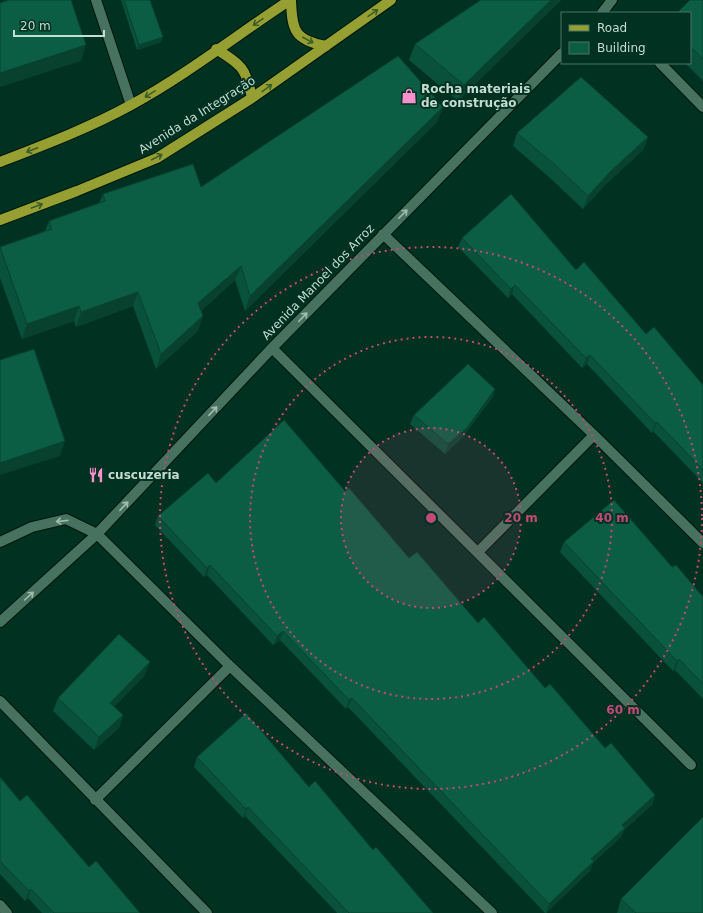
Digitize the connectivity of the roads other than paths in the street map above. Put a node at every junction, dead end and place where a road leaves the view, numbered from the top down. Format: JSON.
{"nodes":[{"id":1,"x":96,"y":0,"type":"edge"},
{"id":2,"x":291,"y":0,"type":"edge"},
{"id":3,"x":391,"y":0,"type":"edge"},
{"id":4,"x":326,"y":46,"type":"junction"},
{"id":5,"x":216,"y":50,"type":"junction"},
{"id":6,"x":561,"y":54,"type":"edge"},
{"id":7,"x":661,"y":64,"type":"edge"},
{"id":8,"x":252,"y":98,"type":"junction"},
{"id":9,"x":131,"y":105,"type":"junction"},
{"id":10,"x":703,"y":107,"type":"edge"},
{"id":11,"x":0,"y":162,"type":"edge"},
{"id":12,"x":0,"y":220,"type":"edge"},
{"id":13,"x":383,"y":234,"type":"junction"},
{"id":14,"x":272,"y":348,"type":"junction"},
{"id":15,"x":594,"y":435,"type":"junction"},
{"id":16,"x":97,"y":534,"type":"junction"},
{"id":17,"x":0,"y":542,"type":"edge"},
{"id":18,"x":703,"y":543,"type":"edge"},
{"id":19,"x":478,"y":552,"type":"junction"},
{"id":20,"x":0,"y":622,"type":"edge"},
{"id":21,"x":230,"y":666,"type":"junction"},
{"id":22,"x":0,"y":701,"type":"edge"},
{"id":23,"x":691,"y":765,"type":"dead end"},
{"id":24,"x":95,"y":800,"type":"junction"},
{"id":25,"x":0,"y":905,"type":"edge"},
{"id":26,"x":7,"y":913,"type":"edge"},
{"id":27,"x":207,"y":913,"type":"edge"},
{"id":28,"x":492,"y":913,"type":"edge"}],
"edges":[{"from":1,"to":9,"type":"street"},
{"from":2,"to":4,"type":"main road","one_way":true},
{"from":2,"to":5,"type":"main road","one_way":true},
{"from":4,"to":3,"type":"main road","name":"Avenida da Integração","one_way":true},
{"from":8,"to":4,"type":"main road","name":"Avenida da Integração","one_way":true},
{"from":5,"to":8,"type":"main road"},
{"from":5,"to":9,"type":"main road","one_way":true},
{"from":13,"to":6,"type":"street","name":"Avenida Manoel dos Arroz","one_way":true},
{"from":7,"to":10,"type":"street"},
{"from":12,"to":8,"type":"main road","name":"Avenida da Integração","one_way":true},
{"from":9,"to":11,"type":"main road","one_way":true},
{"from":14,"to":13,"type":"street","name":"Avenida Manoel dos Arroz","one_way":true},
{"from":13,"to":15,"type":"street"},
{"from":16,"to":14,"type":"street","name":"Avenida Manoel dos Arroz","one_way":true},
{"from":14,"to":19,"type":"street"},
{"from":15,"to":18,"type":"street"},
{"from":15,"to":19,"type":"street"},
{"from":16,"to":17,"type":"street","one_way":true},
{"from":20,"to":16,"type":"street","name":"Avenida Manoel dos Arroz","one_way":true},
{"from":16,"to":21,"type":"street"},
{"from":19,"to":23,"type":"street"},
{"from":21,"to":24,"type":"street"},
{"from":21,"to":28,"type":"street"},
{"from":22,"to":24,"type":"street"},
{"from":24,"to":27,"type":"street"},
{"from":25,"to":26,"type":"street"}]}
